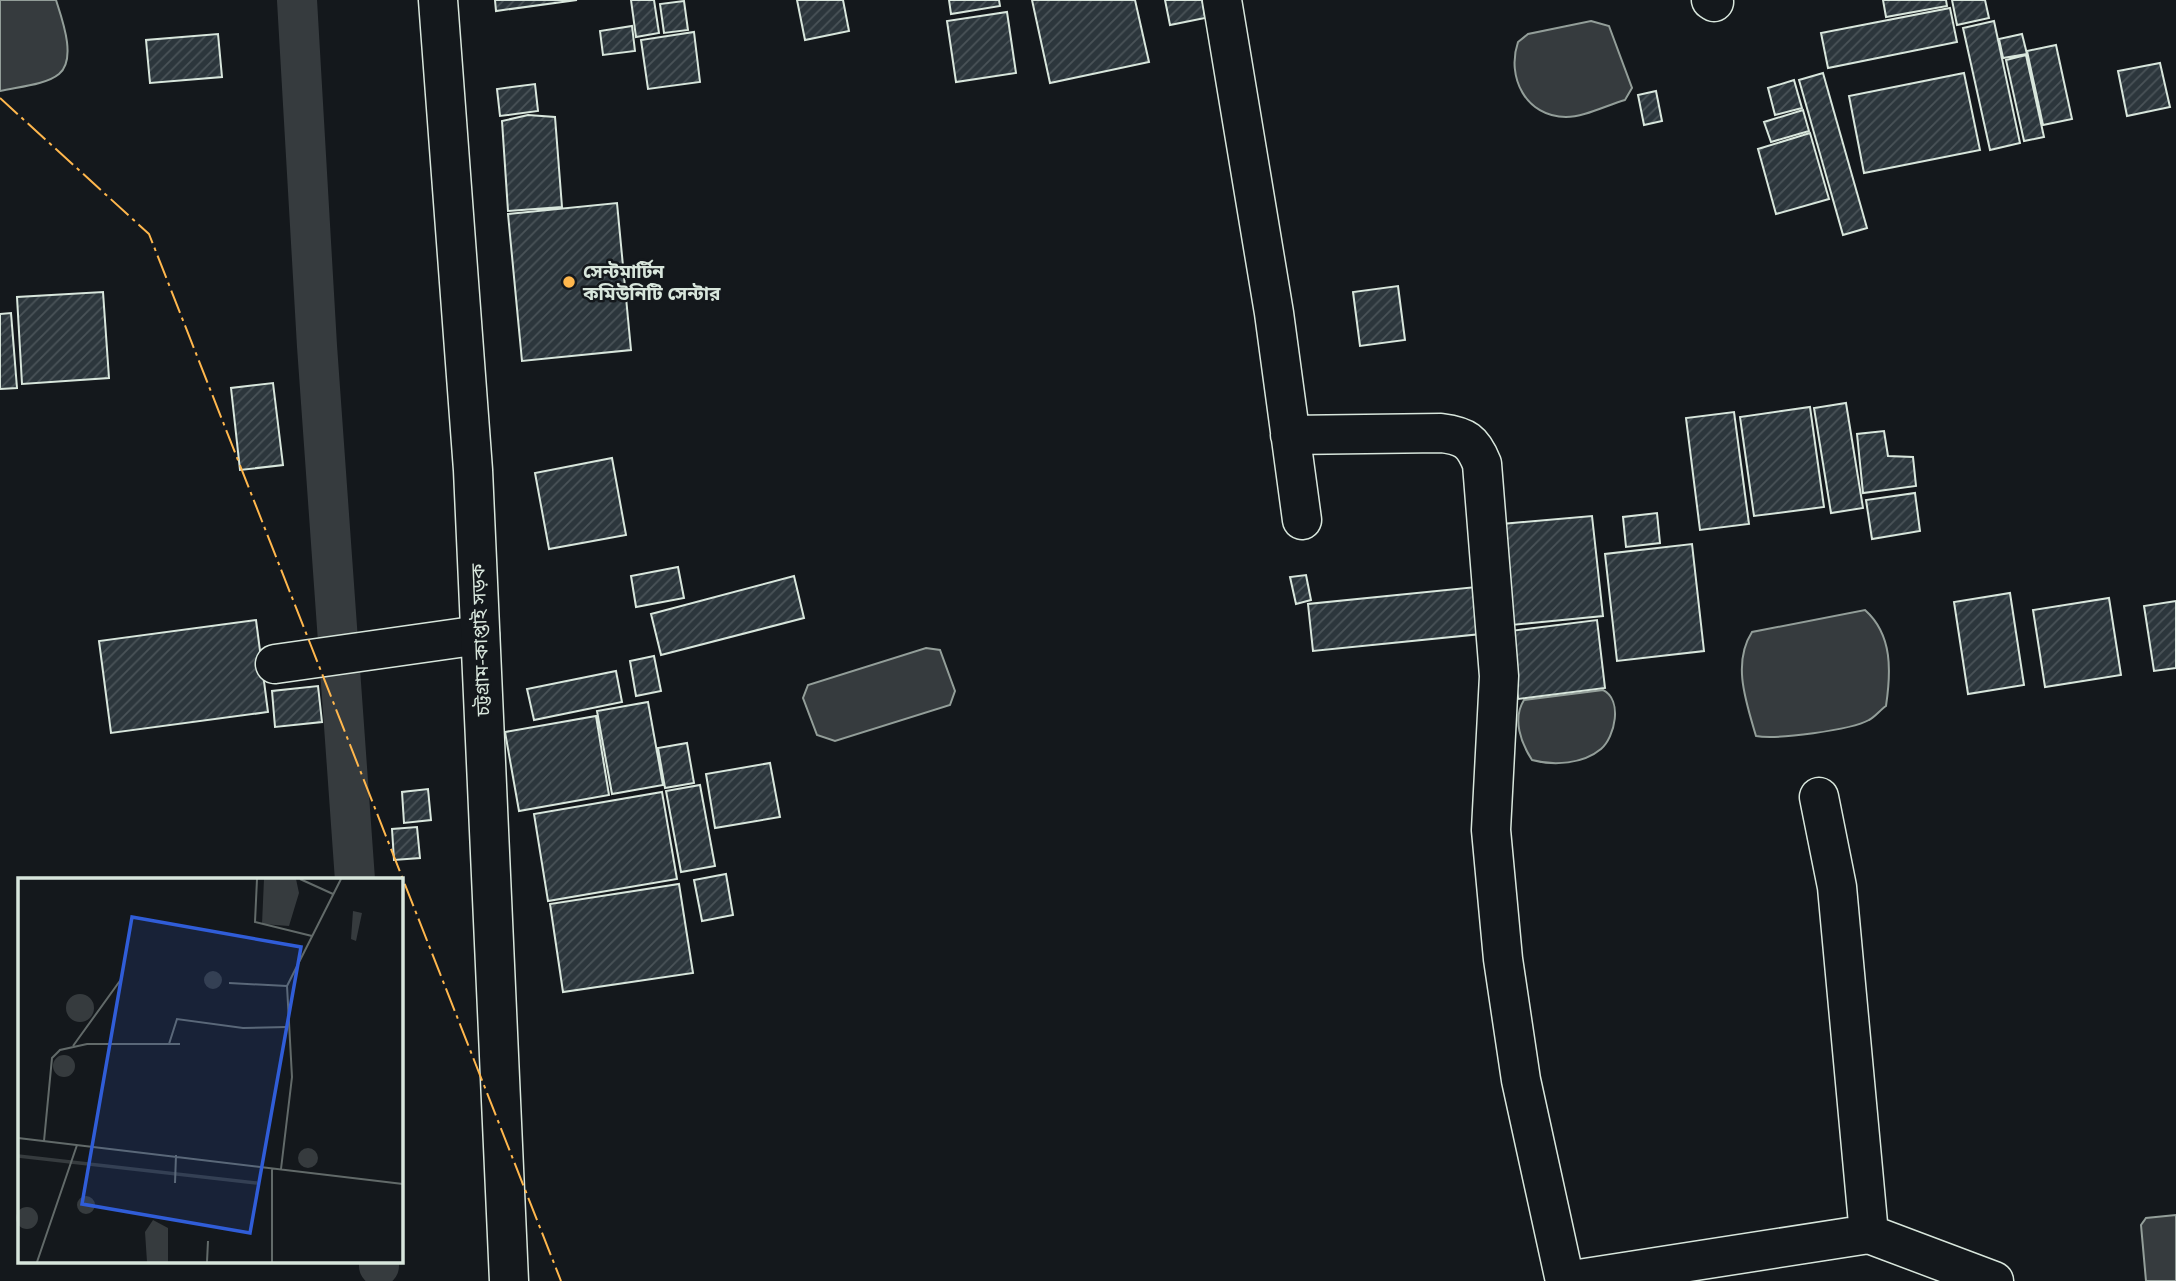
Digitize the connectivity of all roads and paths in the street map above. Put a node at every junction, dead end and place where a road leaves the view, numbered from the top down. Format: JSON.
{"nodes":[{"id":1,"x":438,"y":0,"type":"edge"},
{"id":2,"x":1222,"y":0,"type":"edge"},
{"id":3,"x":1290,"y":435,"type":"junction"},
{"id":4,"x":1301,"y":520,"type":"dead end"},
{"id":5,"x":480,"y":635,"type":"junction"},
{"id":6,"x":275,"y":664,"type":"dead end"},
{"id":7,"x":1819,"y":797,"type":"dead end"},
{"id":8,"x":1869,"y":1234,"type":"junction"},
{"id":9,"x":509,"y":1281,"type":"edge"},
{"id":10,"x":1566,"y":1281,"type":"edge"},
{"id":11,"x":1993,"y":1281,"type":"edge"}],
"edges":[{"from":1,"to":5,"type":"street","name":"চট্টগ্রাম-কাপ্তাই সড়ক"},
{"from":2,"to":3,"type":"street"},
{"from":3,"to":4,"type":"street"},
{"from":3,"to":10,"type":"street"},
{"from":5,"to":6,"type":"street"},
{"from":5,"to":9,"type":"street","name":"চট্টগ্রাম-কাপ্তাই সড়ক"},
{"from":7,"to":8,"type":"street"},
{"from":8,"to":10,"type":"street"},
{"from":8,"to":11,"type":"street"}]}
